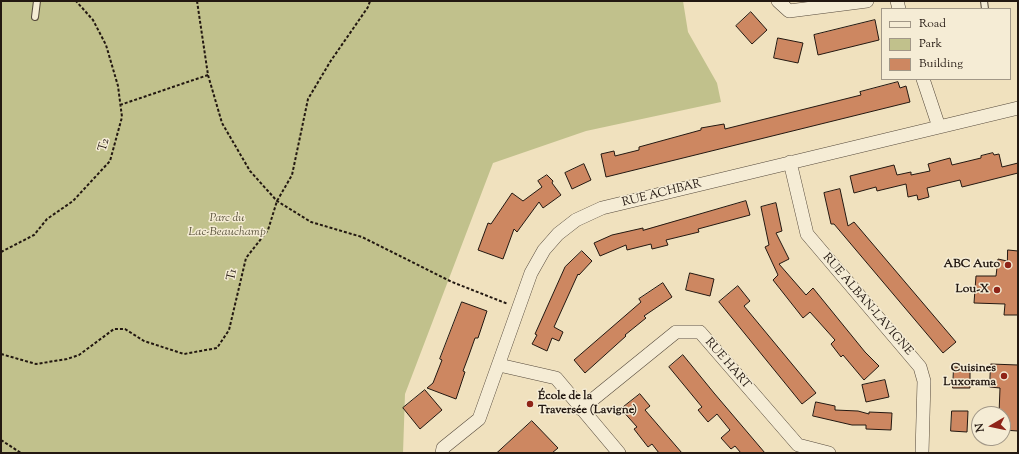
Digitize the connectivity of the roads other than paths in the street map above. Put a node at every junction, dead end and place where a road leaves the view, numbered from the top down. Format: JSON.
{"nodes":[{"id":1,"x":37,"y":1,"type":"edge"},
{"id":2,"x":778,"y":1,"type":"edge"},
{"id":3,"x":867,"y":1,"type":"edge"},
{"id":4,"x":35,"y":17,"type":"dead end"},
{"id":5,"x":923,"y":80,"type":"edge"},
{"id":6,"x":1018,"y":108,"type":"edge"},
{"id":7,"x":939,"y":127,"type":"junction"},
{"id":8,"x":790,"y":162,"type":"junction"},
{"id":9,"x":499,"y":365,"type":"junction"},
{"id":10,"x":582,"y":409,"type":"junction"},
{"id":11,"x":442,"y":453,"type":"edge"},
{"id":12,"x":619,"y":453,"type":"edge"},
{"id":13,"x":829,"y":453,"type":"edge"},
{"id":14,"x":922,"y":453,"type":"edge"}],
"edges":[{"from":1,"to":4,"type":"lane"},
{"from":2,"to":3,"type":"street"},
{"from":5,"to":7,"type":"street"},
{"from":6,"to":7,"type":"street","name":"RUE ACHBAR"},
{"from":7,"to":8,"type":"street","name":"RUE ACHBAR"},
{"from":8,"to":9,"type":"street","name":"RUE ACHBAR"},
{"from":8,"to":14,"type":"street","name":"RUE ALBAN-LAVIGNE"},
{"from":9,"to":10,"type":"street"},
{"from":9,"to":11,"type":"street","name":"RUE ACHBAR"},
{"from":10,"to":12,"type":"street"},
{"from":10,"to":13,"type":"street","name":"RUE HART"}]}
